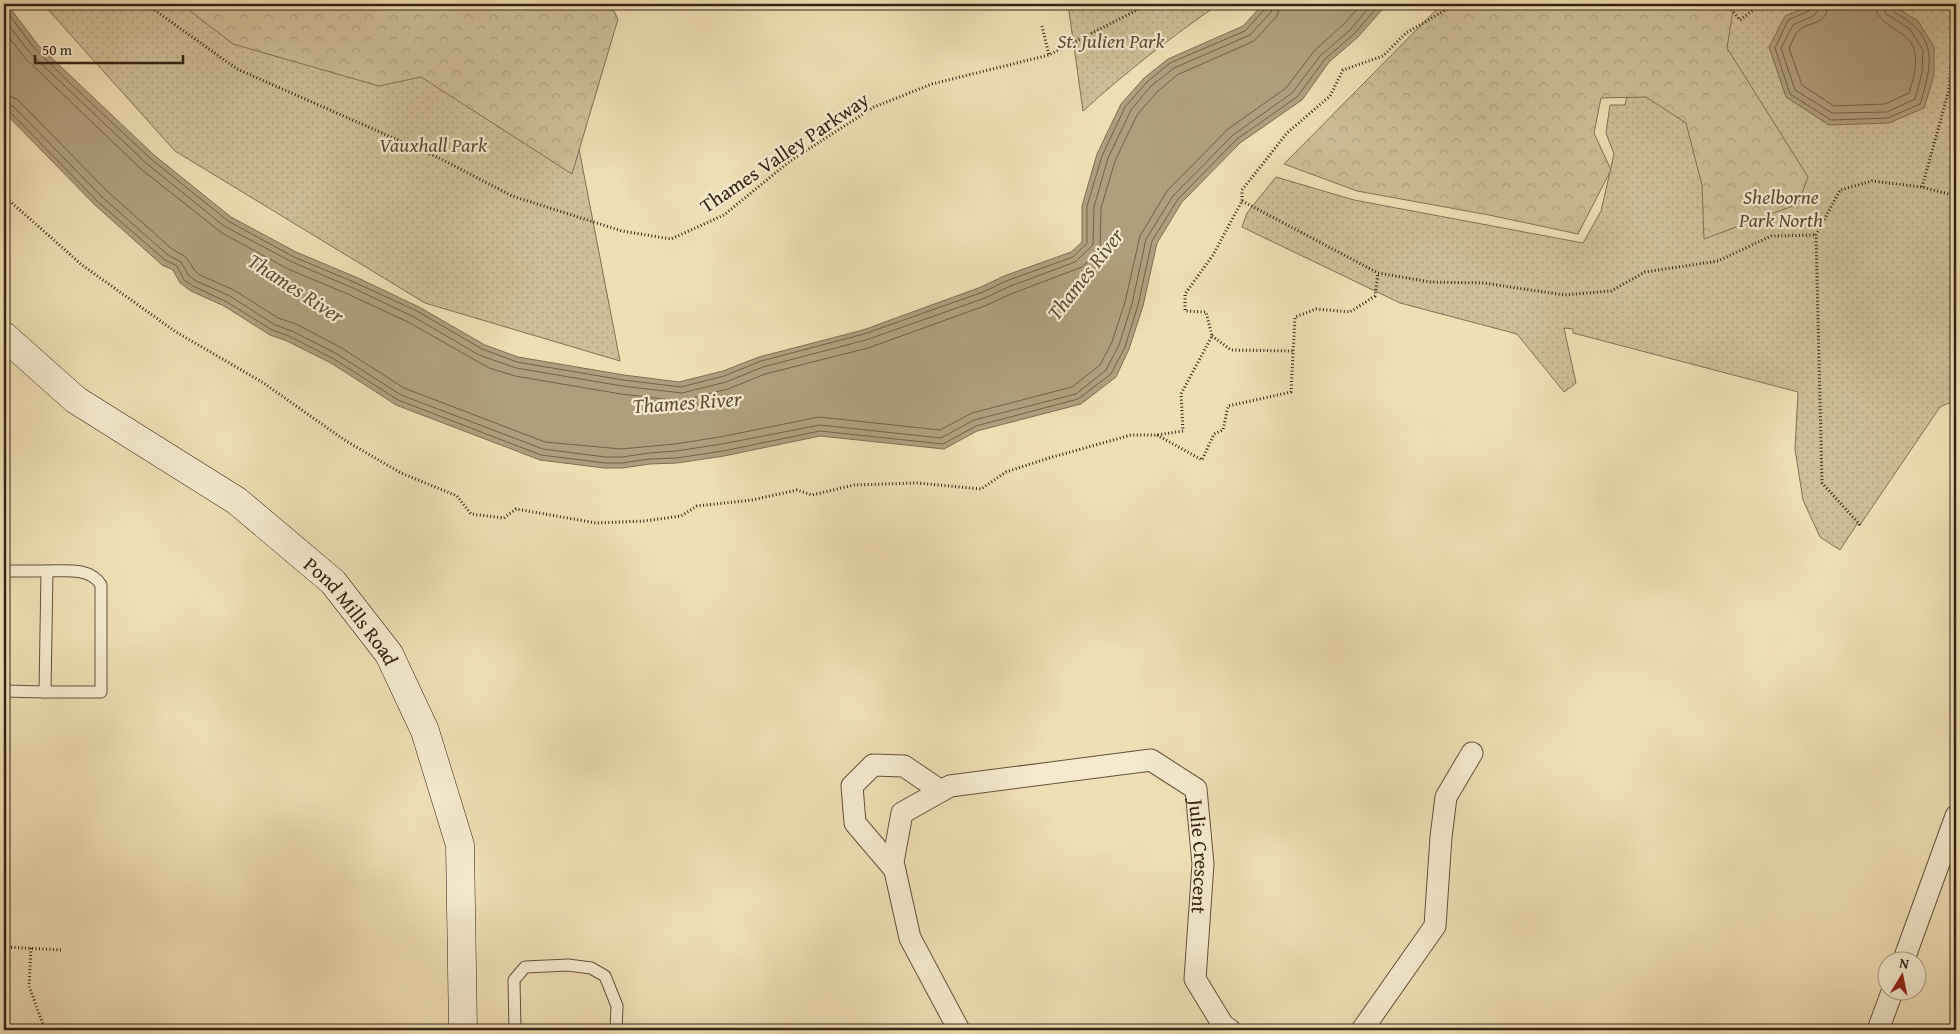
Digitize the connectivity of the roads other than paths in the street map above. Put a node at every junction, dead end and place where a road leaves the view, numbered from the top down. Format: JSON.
{"nodes":[{"id":1,"x":7,"y":345,"type":"edge"},
{"id":2,"x":4,"y":570,"type":"edge"},
{"id":3,"x":47,"y":572,"type":"junction"},
{"id":4,"x":4,"y":691,"type":"edge"},
{"id":5,"x":45,"y":692,"type":"junction"},
{"id":6,"x":1472,"y":753,"type":"dead end"},
{"id":7,"x":941,"y":791,"type":"junction"},
{"id":8,"x":1956,"y":816,"type":"edge"},
{"id":9,"x":895,"y":870,"type":"junction"},
{"id":10,"x":1907,"y":952,"type":"edge"},
{"id":11,"x":1888,"y":1002,"type":"edge"},
{"id":12,"x":463,"y":1030,"type":"edge"},
{"id":13,"x":515,"y":1030,"type":"edge"},
{"id":14,"x":616,"y":1030,"type":"edge"},
{"id":15,"x":959,"y":1030,"type":"edge"},
{"id":16,"x":1230,"y":1030,"type":"edge"},
{"id":17,"x":1362,"y":1030,"type":"edge"},
{"id":18,"x":1878,"y":1030,"type":"edge"}],
"edges":[{"from":1,"to":12,"type":"main road","name":"Pond Mills Road"},
{"from":2,"to":3,"type":"lane"},
{"from":3,"to":5,"type":"lane"},
{"from":3,"to":5,"type":"lane"},
{"from":4,"to":5,"type":"lane"},
{"from":6,"to":17,"type":"street"},
{"from":7,"to":9,"type":"street","name":"Julie Crescent"},
{"from":7,"to":9,"type":"street","name":"Julie Crescent"},
{"from":7,"to":16,"type":"street","name":"Julie Crescent"},
{"from":8,"to":10,"type":"street"},
{"from":9,"to":15,"type":"street","name":"Julie Crescent"},
{"from":11,"to":18,"type":"street"},
{"from":13,"to":14,"type":"lane"}]}
